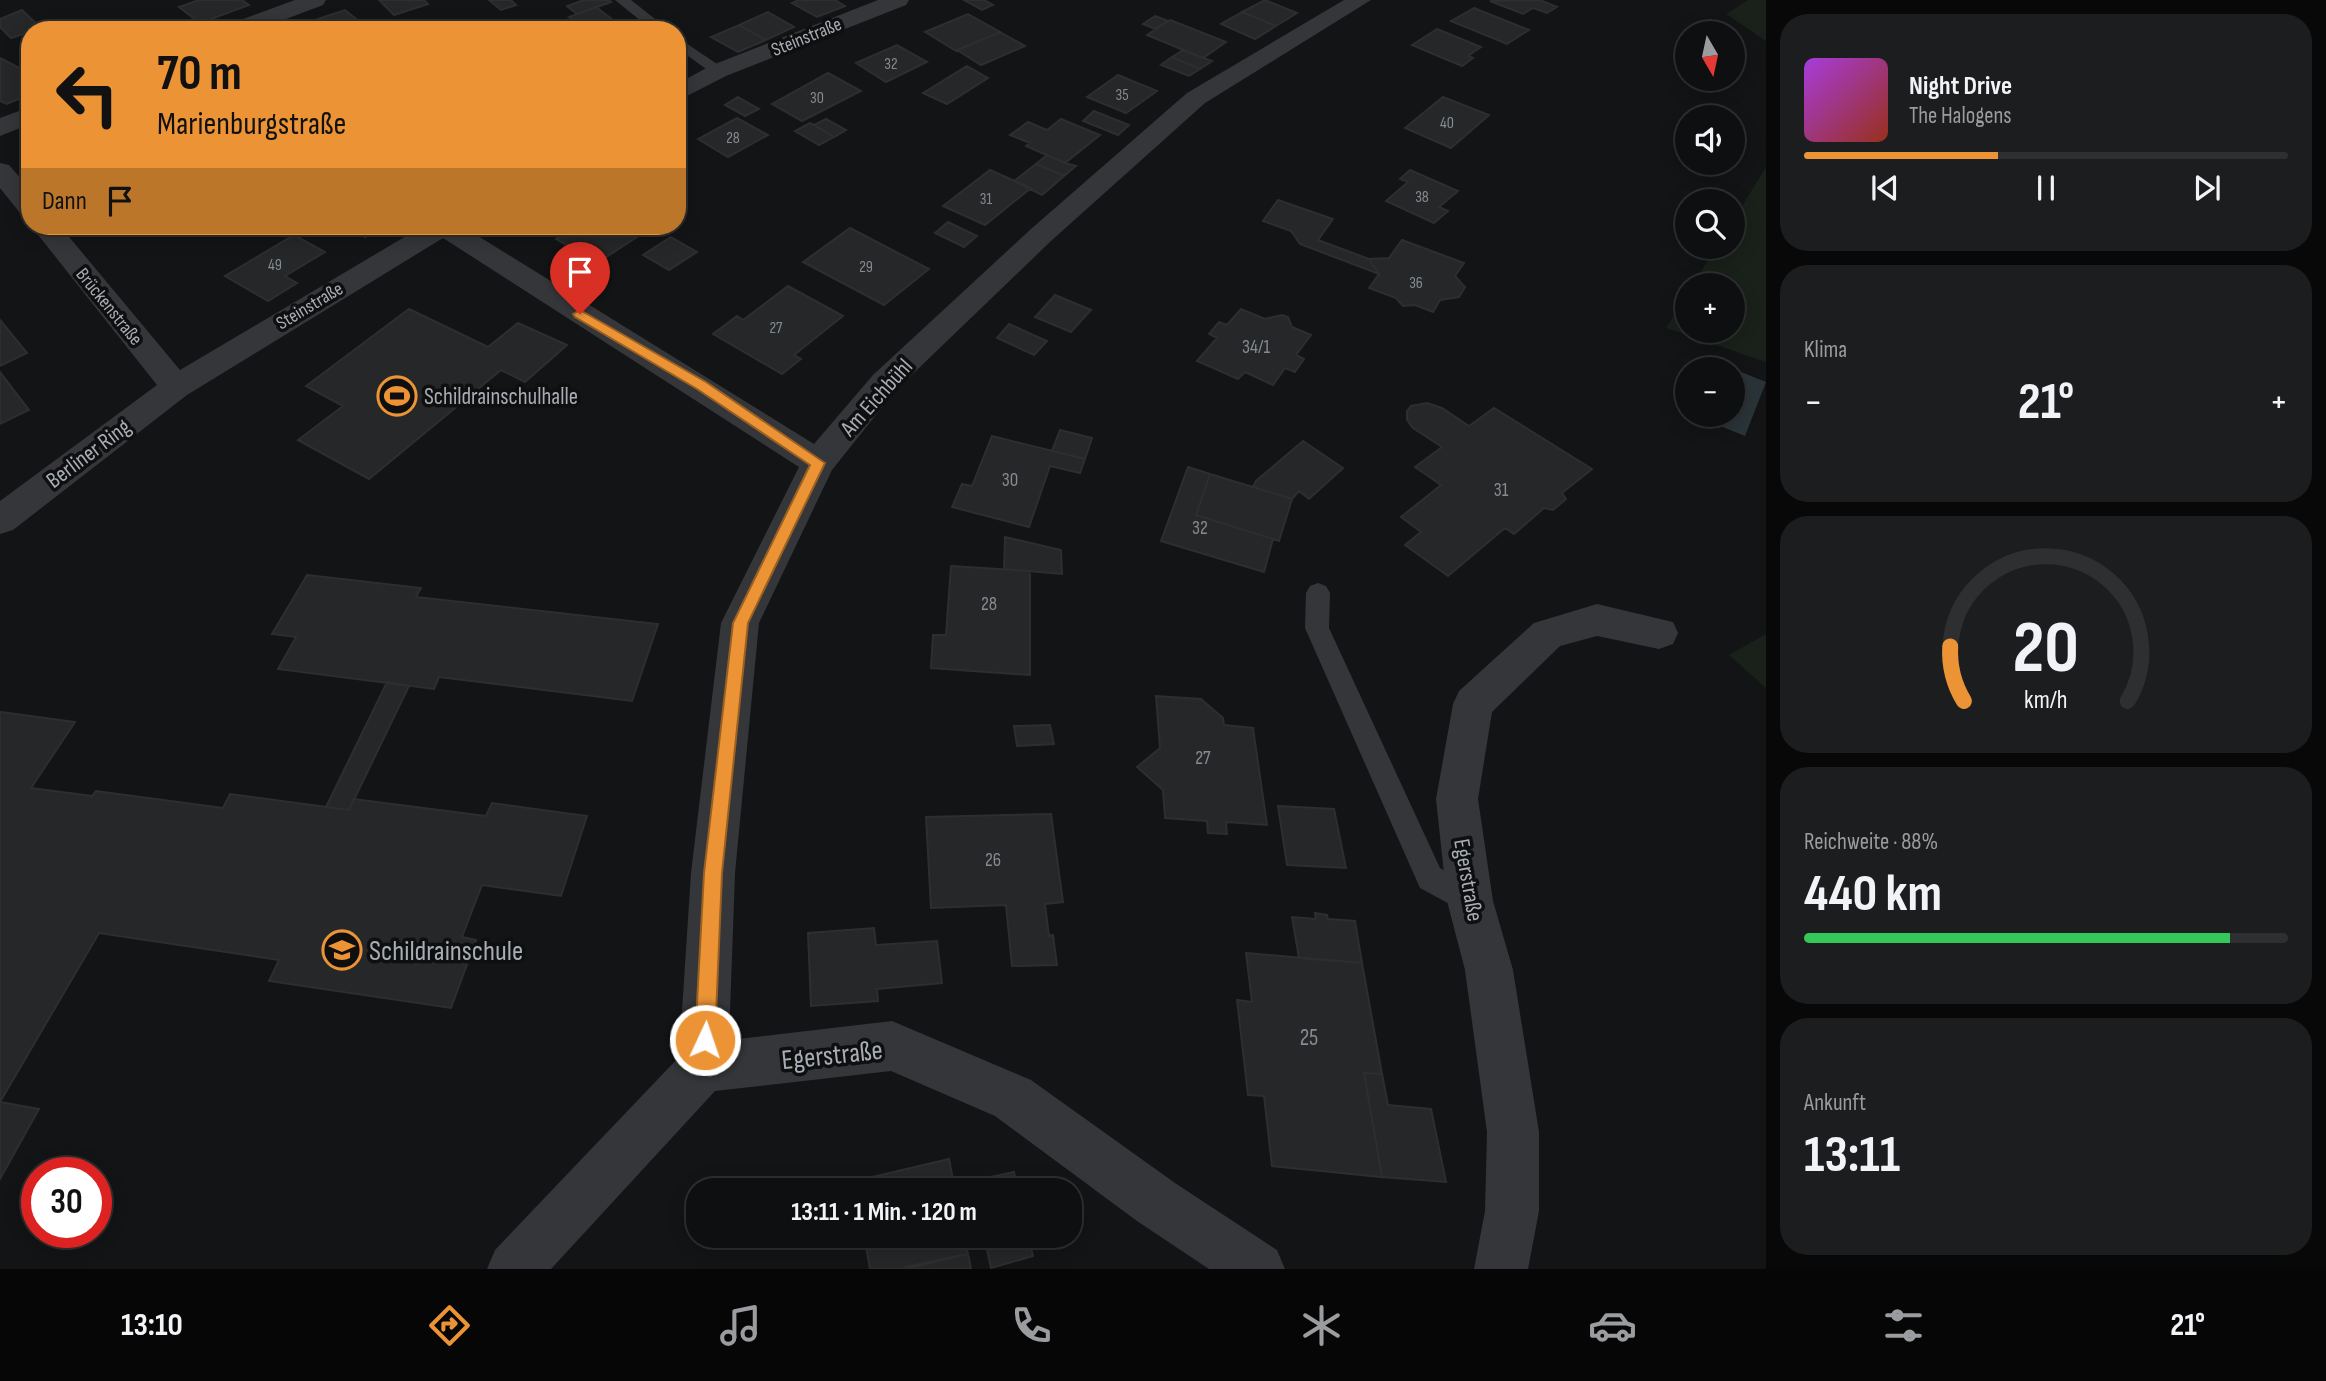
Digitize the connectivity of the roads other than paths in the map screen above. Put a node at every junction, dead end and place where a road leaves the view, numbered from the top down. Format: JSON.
{"nodes":[{"id":1,"x":315,"y":0,"type":"edge"},
{"id":2,"x":622,"y":0,"type":"edge"},
{"id":3,"x":898,"y":0,"type":"edge"},
{"id":4,"x":1360,"y":0,"type":"edge"},
{"id":5,"x":259,"y":21,"type":"edge"},
{"id":6,"x":650,"y":21,"type":"edge"},
{"id":7,"x":686,"y":48,"type":"edge"},
{"id":8,"x":718,"y":71,"type":"junction"},
{"id":9,"x":686,"y":89,"type":"edge"},
{"id":10,"x":21,"y":118,"type":"edge"},
{"id":11,"x":0,"y":128,"type":"edge"},
{"id":12,"x":0,"y":171,"type":"edge"},
{"id":13,"x":21,"y":196,"type":"edge"},
{"id":14,"x":52,"y":235,"type":"edge"},
{"id":15,"x":428,"y":235,"type":"edge"},
{"id":16,"x":456,"y":235,"type":"edge"},
{"id":17,"x":176,"y":387,"type":"junction"},
{"id":18,"x":818,"y":463,"type":"junction"},
{"id":19,"x":0,"y":520,"type":"edge"},
{"id":20,"x":1318,"y":593,"type":"dead end"},
{"id":21,"x":1659,"y":633,"type":"dead end"},
{"id":22,"x":1470,"y":901,"type":"junction"},
{"id":23,"x":703,"y":1068,"type":"junction"},
{"id":24,"x":514,"y":1269,"type":"edge"},
{"id":25,"x":1258,"y":1269,"type":"edge"},
{"id":26,"x":1501,"y":1269,"type":"edge"}],
"edges":[{"from":1,"to":5,"type":"street"},
{"from":2,"to":6,"type":"lane"},
{"from":3,"to":8,"type":"street","name":"Steinstraße"},
{"from":4,"to":18,"type":"street","name":"Am Eichbühl"},
{"from":7,"to":8,"type":"lane"},
{"from":8,"to":9,"type":"street","name":"Steinstraße"},
{"from":10,"to":11,"type":"street"},
{"from":12,"to":13,"type":"street"},
{"from":14,"to":17,"type":"street","name":"Brückenstraße"},
{"from":15,"to":17,"type":"street","name":"Steinstraße"},
{"from":16,"to":18,"type":"street"},
{"from":17,"to":19,"type":"street","name":"Berliner Ring"},
{"from":18,"to":23,"type":"street","name":"Am Eichbühl"},
{"from":20,"to":22,"type":"lane"},
{"from":21,"to":22,"type":"street","name":"Egerstraße"},
{"from":22,"to":26,"type":"street","name":"Egerstraße"},
{"from":23,"to":24,"type":"street"},
{"from":23,"to":25,"type":"street","name":"Egerstraße"}]}
